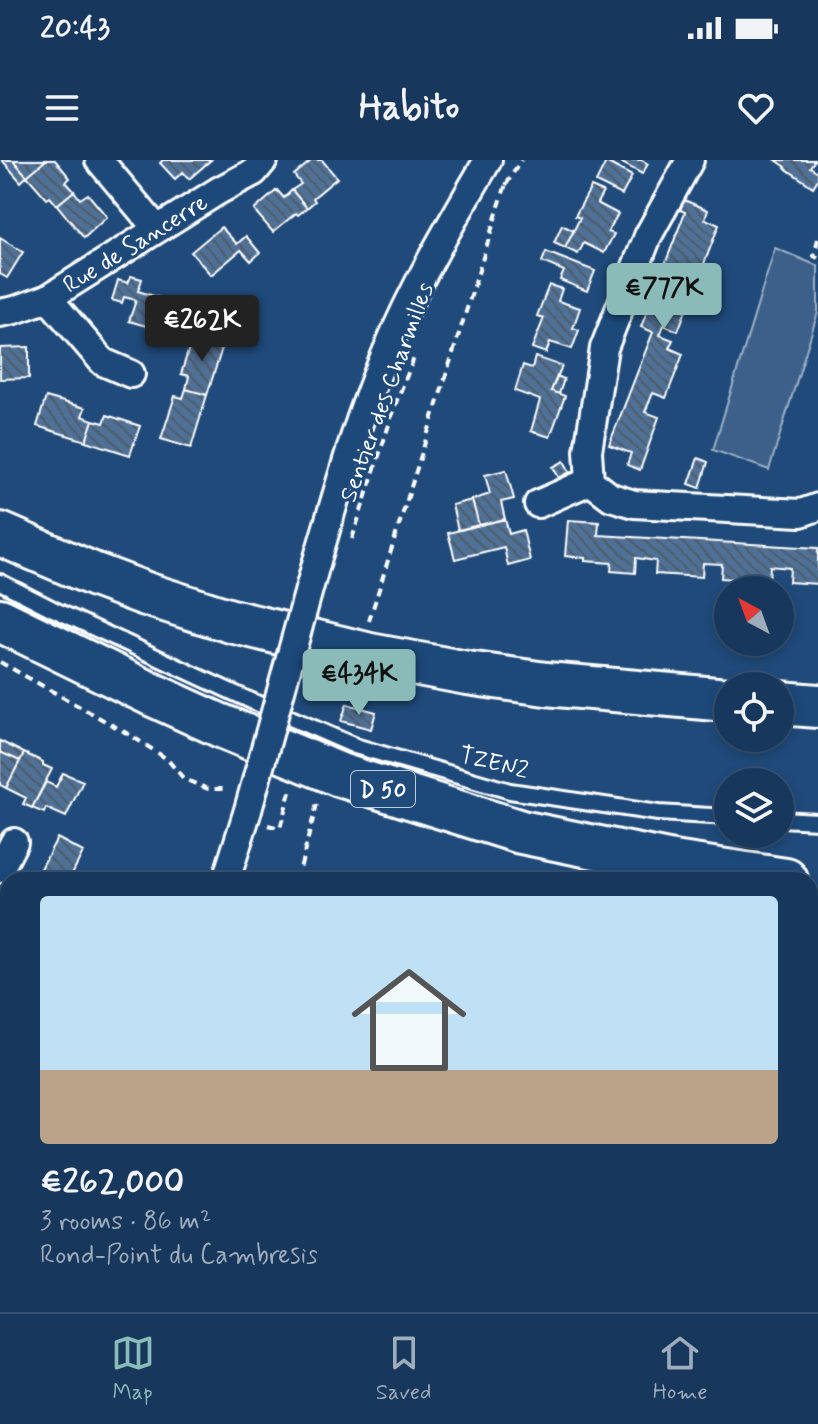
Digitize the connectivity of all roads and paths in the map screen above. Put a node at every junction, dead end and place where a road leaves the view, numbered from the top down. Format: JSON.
{"nodes":[{"id":1,"x":99,"y":160,"type":"edge"},
{"id":2,"x":264,"y":160,"type":"edge"},
{"id":3,"x":488,"y":160,"type":"edge"},
{"id":4,"x":521,"y":160,"type":"edge"},
{"id":5,"x":690,"y":160,"type":"edge"},
{"id":6,"x":506,"y":184,"type":"junction"},
{"id":7,"x":491,"y":208,"type":"dead end"},
{"id":8,"x":157,"y":229,"type":"junction"},
{"id":9,"x":818,"y":239,"type":"edge"},
{"id":10,"x":818,"y":258,"type":"edge"},
{"id":11,"x":48,"y":298,"type":"junction"},
{"id":12,"x":0,"y":313,"type":"edge"},
{"id":13,"x":415,"y":355,"type":"dead end"},
{"id":14,"x":131,"y":374,"type":"dead end"},
{"id":15,"x":590,"y":481,"type":"junction"},
{"id":16,"x":538,"y":504,"type":"dead end"},
{"id":17,"x":818,"y":507,"type":"edge"},
{"id":18,"x":0,"y":534,"type":"edge"},
{"id":19,"x":350,"y":547,"type":"dead end"},
{"id":20,"x":0,"y":582,"type":"edge"},
{"id":21,"x":0,"y":620,"type":"edge"},
{"id":22,"x":370,"y":655,"type":"junction"},
{"id":23,"x":714,"y":699,"type":"edge"},
{"id":24,"x":794,"y":704,"type":"edge"},
{"id":25,"x":818,"y":706,"type":"edge"},
{"id":26,"x":290,"y":792,"type":"dead end"},
{"id":27,"x":320,"y":793,"type":"dead end"},
{"id":28,"x":714,"y":816,"type":"edge"},
{"id":29,"x":258,"y":818,"type":"junction"},
{"id":30,"x":794,"y":820,"type":"edge"},
{"id":31,"x":818,"y":821,"type":"edge"},
{"id":32,"x":14,"y":842,"type":"dead end"},
{"id":33,"x":0,"y":869,"type":"edge"},
{"id":34,"x":230,"y":872,"type":"edge"},
{"id":35,"x":299,"y":872,"type":"edge"},
{"id":36,"x":733,"y":872,"type":"edge"}],
"edges":[{"from":1,"to":8,"type":"street"},
{"from":2,"to":8,"type":"street","name":"Rue de Sancerre"},
{"from":3,"to":29,"type":"street","bridge":true},
{"from":4,"to":6,"type":"path"},
{"from":5,"to":15,"type":"street"},
{"from":6,"to":7,"type":"path"},
{"from":6,"to":22,"type":"path"},
{"from":8,"to":11,"type":"street","name":"Rue de Sancerre"},
{"from":9,"to":10,"type":"path"},
{"from":11,"to":12,"type":"street","name":"Rue de Sancerre"},
{"from":11,"to":14,"type":"street"},
{"from":13,"to":19,"type":"path","name":"Sentier des Charmilles"},
{"from":15,"to":16,"type":"street"},
{"from":15,"to":17,"type":"street"},
{"from":18,"to":22,"type":"main road"},
{"from":20,"to":28,"type":"lane","name":"TZEN2"},
{"from":21,"to":36,"type":"main road","number":"D 50"},
{"from":22,"to":23,"type":"main road"},
{"from":24,"to":25,"type":"main road"},
{"from":26,"to":29,"type":"path"},
{"from":27,"to":35,"type":"path"},
{"from":29,"to":34,"type":"street"},
{"from":30,"to":31,"type":"lane"},
{"from":32,"to":33,"type":"street"}]}
